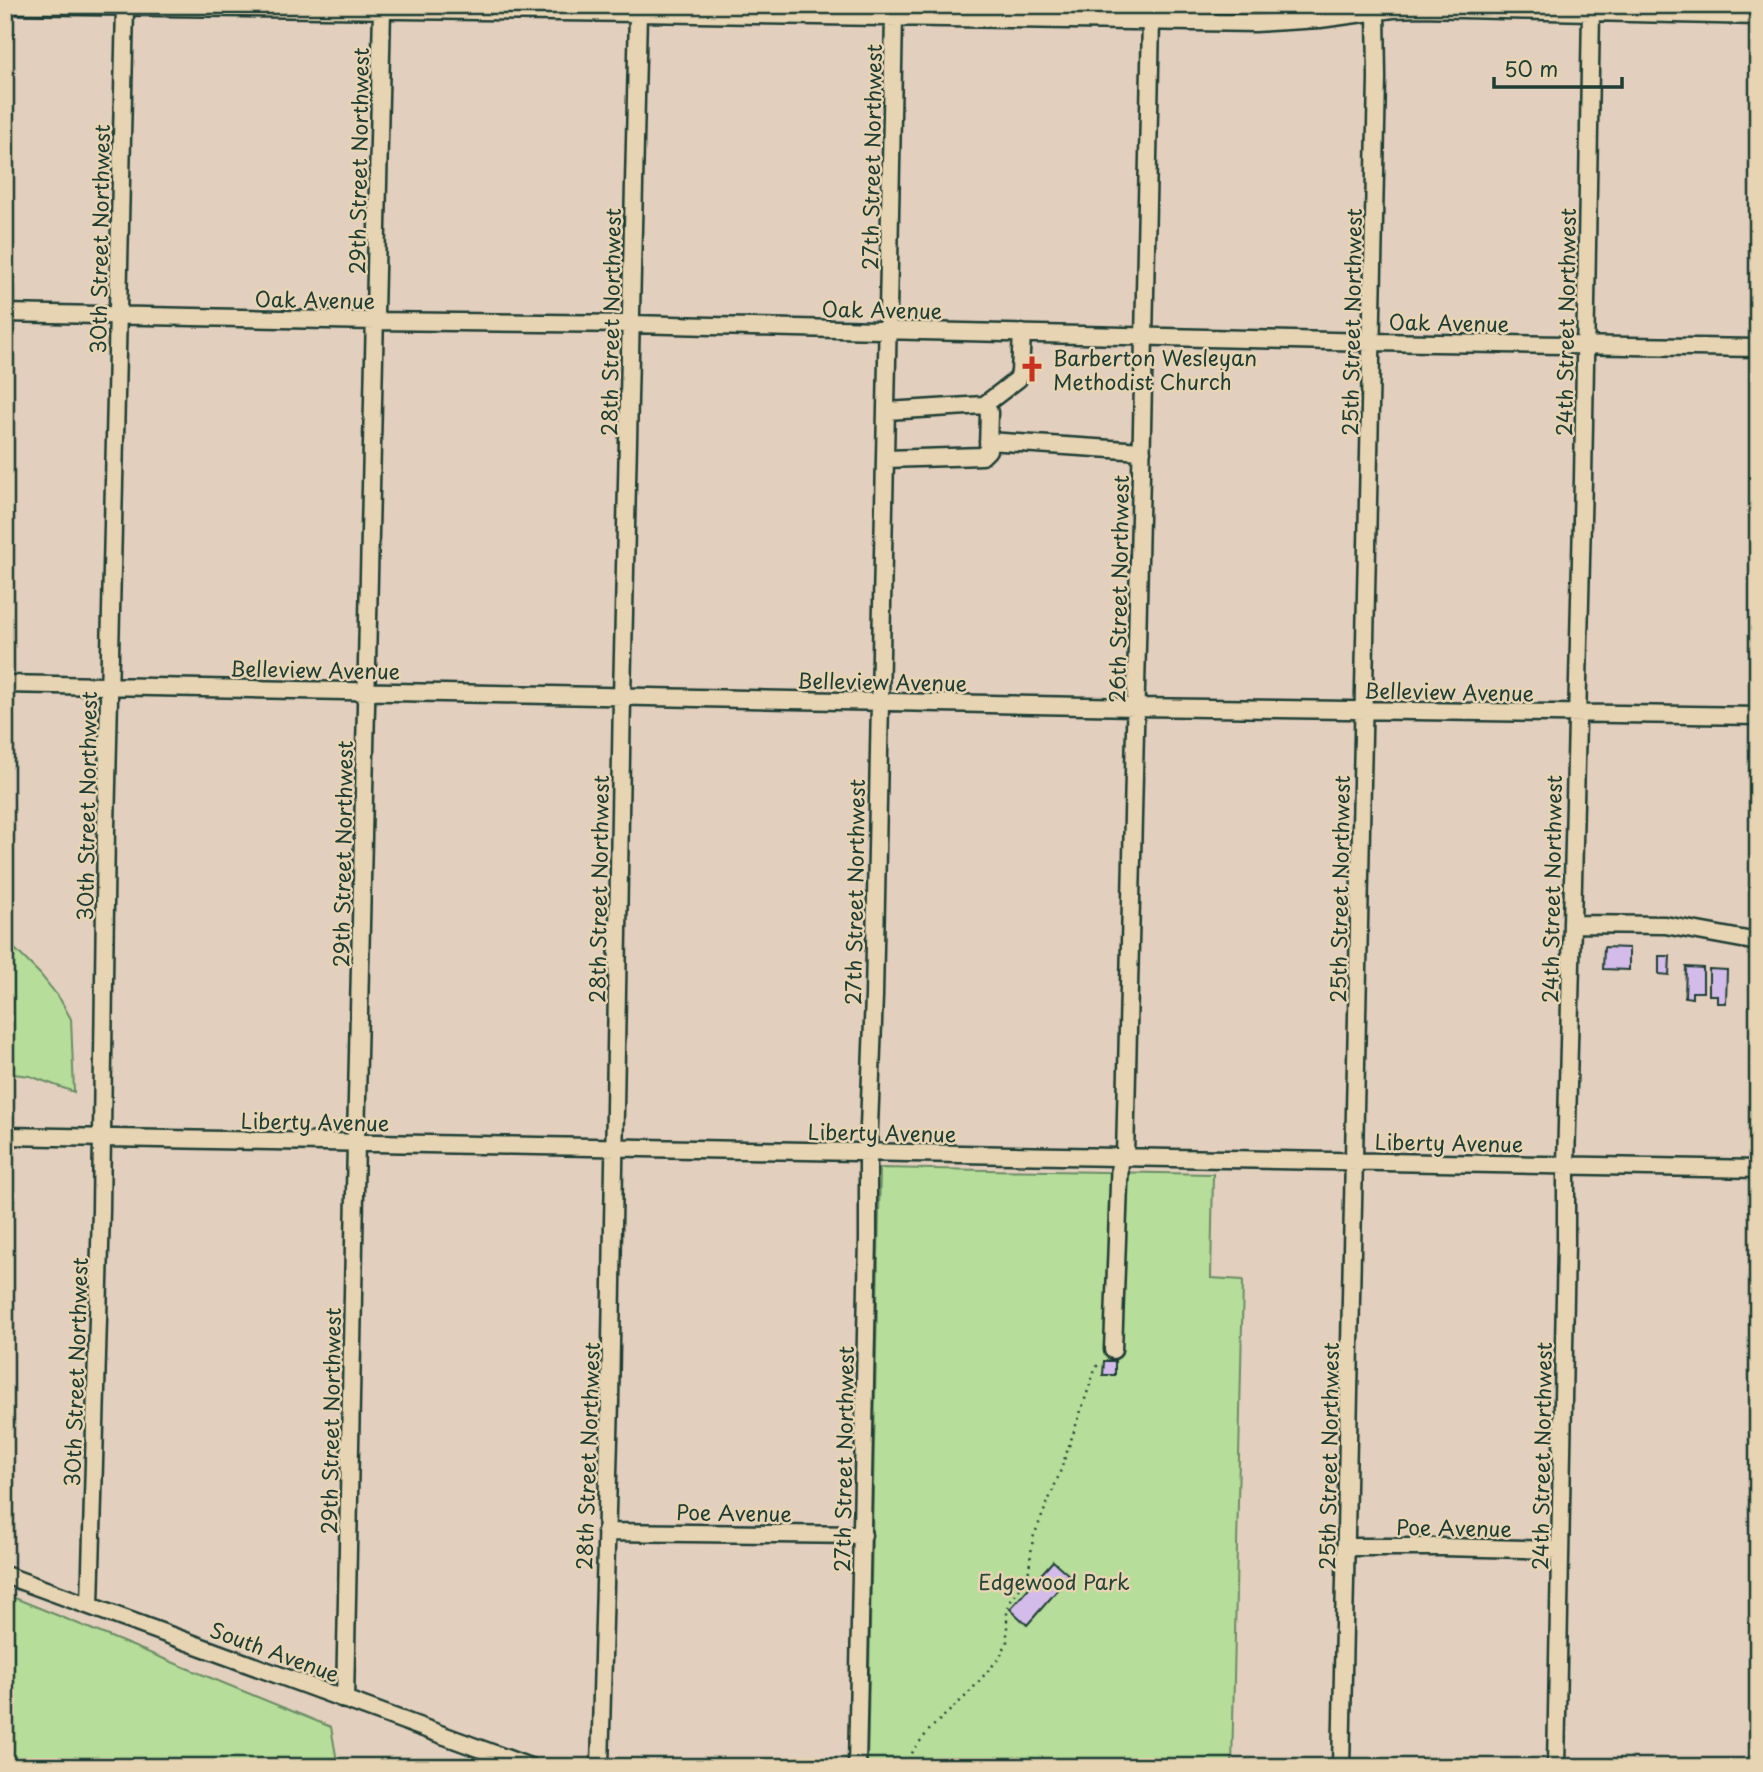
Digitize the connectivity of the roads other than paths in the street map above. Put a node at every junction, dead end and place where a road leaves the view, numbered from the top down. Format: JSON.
{"nodes":[{"id":1,"x":5,"y":5,"type":"edge"},
{"id":2,"x":54,"y":6,"type":"edge"},
{"id":3,"x":136,"y":6,"type":"edge"},
{"id":4,"x":1469,"y":7,"type":"edge"},
{"id":5,"x":389,"y":8,"type":"edge"},
{"id":6,"x":452,"y":8,"type":"edge"},
{"id":7,"x":679,"y":9,"type":"edge"},
{"id":8,"x":916,"y":11,"type":"edge"},
{"id":9,"x":1376,"y":12,"type":"junction"},
{"id":10,"x":1591,"y":12,"type":"junction"},
{"id":11,"x":638,"y":13,"type":"junction"},
{"id":12,"x":1758,"y":16,"type":"edge"},
{"id":13,"x":894,"y":18,"type":"junction"},
{"id":14,"x":1150,"y":21,"type":"junction"},
{"id":15,"x":5,"y":313,"type":"edge"},
{"id":16,"x":118,"y":316,"type":"junction"},
{"id":17,"x":375,"y":321,"type":"junction"},
{"id":18,"x":631,"y":324,"type":"junction"},
{"id":19,"x":888,"y":330,"type":"junction"},
{"id":20,"x":1021,"y":333,"type":"junction"},
{"id":21,"x":1144,"y":336,"type":"junction"},
{"id":22,"x":1371,"y":342,"type":"junction"},
{"id":23,"x":1586,"y":345,"type":"junction"},
{"id":24,"x":1758,"y":348,"type":"edge"},
{"id":25,"x":984,"y":405,"type":"junction"},
{"id":26,"x":887,"y":411,"type":"junction"},
{"id":27,"x":988,"y":441,"type":"junction"},
{"id":28,"x":1142,"y":451,"type":"junction"},
{"id":29,"x":886,"y":459,"type":"junction"},
{"id":30,"x":5,"y":684,"type":"edge"},
{"id":31,"x":110,"y":686,"type":"junction"},
{"id":32,"x":366,"y":692,"type":"junction"},
{"id":33,"x":622,"y":697,"type":"junction"},
{"id":34,"x":879,"y":702,"type":"junction"},
{"id":35,"x":1136,"y":707,"type":"junction"},
{"id":36,"x":1364,"y":710,"type":"junction"},
{"id":37,"x":1576,"y":714,"type":"junction"},
{"id":38,"x":1758,"y":716,"type":"edge"},
{"id":39,"x":1573,"y":924,"type":"junction"},
{"id":40,"x":1758,"y":942,"type":"edge"},
{"id":41,"x":5,"y":1136,"type":"edge"},
{"id":42,"x":102,"y":1138,"type":"junction"},
{"id":43,"x":356,"y":1142,"type":"junction"},
{"id":44,"x":615,"y":1147,"type":"junction"},
{"id":45,"x":868,"y":1153,"type":"junction"},
{"id":46,"x":1122,"y":1157,"type":"junction"},
{"id":47,"x":1354,"y":1162,"type":"junction"},
{"id":48,"x":1566,"y":1165,"type":"junction"},
{"id":49,"x":1758,"y":1169,"type":"edge"},
{"id":50,"x":1113,"y":1350,"type":"road end"},
{"id":51,"x":606,"y":1532,"type":"junction"},
{"id":52,"x":863,"y":1535,"type":"junction"},
{"id":53,"x":1347,"y":1547,"type":"junction"},
{"id":54,"x":1560,"y":1550,"type":"junction"},
{"id":55,"x":5,"y":1575,"type":"edge"},
{"id":56,"x":90,"y":1605,"type":"junction"},
{"id":57,"x":345,"y":1700,"type":"junction"},
{"id":58,"x":488,"y":1751,"type":"junction"},
{"id":59,"x":482,"y":1767,"type":"edge"},
{"id":60,"x":530,"y":1767,"type":"edge"},
{"id":61,"x":600,"y":1767,"type":"edge"},
{"id":62,"x":857,"y":1767,"type":"edge"},
{"id":63,"x":1341,"y":1767,"type":"edge"},
{"id":64,"x":1556,"y":1767,"type":"edge"}],
"edges":[{"from":1,"to":2,"type":"street"},
{"from":2,"to":3,"type":"street"},
{"from":3,"to":5,"type":"street"},
{"from":3,"to":16,"type":"street","name":"30th Street Northwest"},
{"from":4,"to":9,"type":"street"},
{"from":4,"to":10,"type":"street"},
{"from":5,"to":6,"type":"street"},
{"from":5,"to":17,"type":"street","name":"29th Street Northwest"},
{"from":6,"to":11,"type":"street"},
{"from":7,"to":11,"type":"street"},
{"from":7,"to":13,"type":"street"},
{"from":8,"to":13,"type":"street"},
{"from":8,"to":14,"type":"street"},
{"from":9,"to":14,"type":"street"},
{"from":9,"to":22,"type":"street","name":"25th Street Northwest"},
{"from":10,"to":12,"type":"street"},
{"from":10,"to":23,"type":"street","name":"24th Street Northwest"},
{"from":11,"to":18,"type":"street","name":"28th Street Northwest"},
{"from":13,"to":19,"type":"street","name":"27th Street Northwest"},
{"from":14,"to":21,"type":"street","name":"26th Street Northwest"},
{"from":15,"to":16,"type":"street","name":"Oak Avenue"},
{"from":16,"to":17,"type":"street","name":"Oak Avenue"},
{"from":16,"to":31,"type":"street","name":"30th Street Northwest"},
{"from":17,"to":18,"type":"street","name":"Oak Avenue"},
{"from":17,"to":32,"type":"street","name":"29th Street Northwest"},
{"from":18,"to":19,"type":"street","name":"Oak Avenue"},
{"from":18,"to":33,"type":"street","name":"28th Street Northwest"},
{"from":19,"to":20,"type":"street","name":"Oak Avenue"},
{"from":19,"to":26,"type":"street","name":"27th Street Northwest"},
{"from":20,"to":21,"type":"street","name":"Oak Avenue"},
{"from":20,"to":25,"type":"street"},
{"from":21,"to":22,"type":"street","name":"Oak Avenue"},
{"from":21,"to":28,"type":"street","name":"26th Street Northwest"},
{"from":22,"to":23,"type":"street","name":"Oak Avenue"},
{"from":22,"to":36,"type":"street","name":"25th Street Northwest"},
{"from":23,"to":24,"type":"street","name":"Oak Avenue"},
{"from":23,"to":37,"type":"street","name":"24th Street Northwest"},
{"from":25,"to":26,"type":"street"},
{"from":25,"to":27,"type":"street"},
{"from":26,"to":29,"type":"street","name":"27th Street Northwest"},
{"from":27,"to":28,"type":"street"},
{"from":27,"to":29,"type":"street"},
{"from":28,"to":35,"type":"street","name":"26th Street Northwest"},
{"from":29,"to":34,"type":"street","name":"27th Street Northwest"},
{"from":30,"to":31,"type":"street","name":"Belleview Avenue"},
{"from":31,"to":32,"type":"street","name":"Belleview Avenue"},
{"from":31,"to":42,"type":"street","name":"30th Street Northwest"},
{"from":32,"to":33,"type":"street","name":"Belleview Avenue"},
{"from":32,"to":43,"type":"street","name":"29th Street Northwest"},
{"from":33,"to":34,"type":"street","name":"Belleview Avenue"},
{"from":33,"to":44,"type":"street","name":"28th Street Northwest"},
{"from":34,"to":35,"type":"street","name":"Belleview Avenue"},
{"from":34,"to":45,"type":"street","name":"27th Street Northwest"},
{"from":35,"to":36,"type":"street","name":"Belleview Avenue"},
{"from":35,"to":46,"type":"street","name":"26th Street Northwest"},
{"from":36,"to":37,"type":"street","name":"Belleview Avenue"},
{"from":36,"to":47,"type":"street","name":"25th Street Northwest"},
{"from":37,"to":38,"type":"street","name":"Belleview Avenue"},
{"from":37,"to":39,"type":"street","name":"24th Street Northwest"},
{"from":39,"to":40,"type":"street"},
{"from":39,"to":48,"type":"street","name":"24th Street Northwest"},
{"from":41,"to":42,"type":"street","name":"Liberty Avenue"},
{"from":42,"to":43,"type":"street","name":"Liberty Avenue"},
{"from":42,"to":56,"type":"street","name":"30th Street Northwest"},
{"from":43,"to":44,"type":"street","name":"Liberty Avenue"},
{"from":43,"to":57,"type":"street","name":"29th Street Northwest"},
{"from":44,"to":45,"type":"street","name":"Liberty Avenue"},
{"from":44,"to":51,"type":"street","name":"28th Street Northwest"},
{"from":45,"to":46,"type":"street","name":"Liberty Avenue"},
{"from":45,"to":52,"type":"street","name":"27th Street Northwest"},
{"from":46,"to":47,"type":"street","name":"Liberty Avenue"},
{"from":46,"to":50,"type":"street","name":"26th Street Northwest"},
{"from":47,"to":48,"type":"street","name":"Liberty Avenue"},
{"from":47,"to":53,"type":"street","name":"25th Street Northwest"},
{"from":48,"to":49,"type":"street","name":"Liberty Avenue"},
{"from":48,"to":54,"type":"street","name":"24th Street Northwest"},
{"from":51,"to":52,"type":"street","name":"Poe Avenue"},
{"from":51,"to":61,"type":"street","name":"28th Street Northwest"},
{"from":52,"to":62,"type":"street","name":"27th Street Northwest"},
{"from":53,"to":54,"type":"street","name":"Poe Avenue"},
{"from":53,"to":63,"type":"street","name":"25th Street Northwest"},
{"from":54,"to":64,"type":"street","name":"24th Street Northwest"},
{"from":55,"to":56,"type":"street","name":"South Avenue"},
{"from":56,"to":57,"type":"street","name":"South Avenue"},
{"from":57,"to":58,"type":"street","name":"South Avenue"},
{"from":58,"to":59,"type":"street"},
{"from":58,"to":60,"type":"street","name":"South Avenue"}]}
